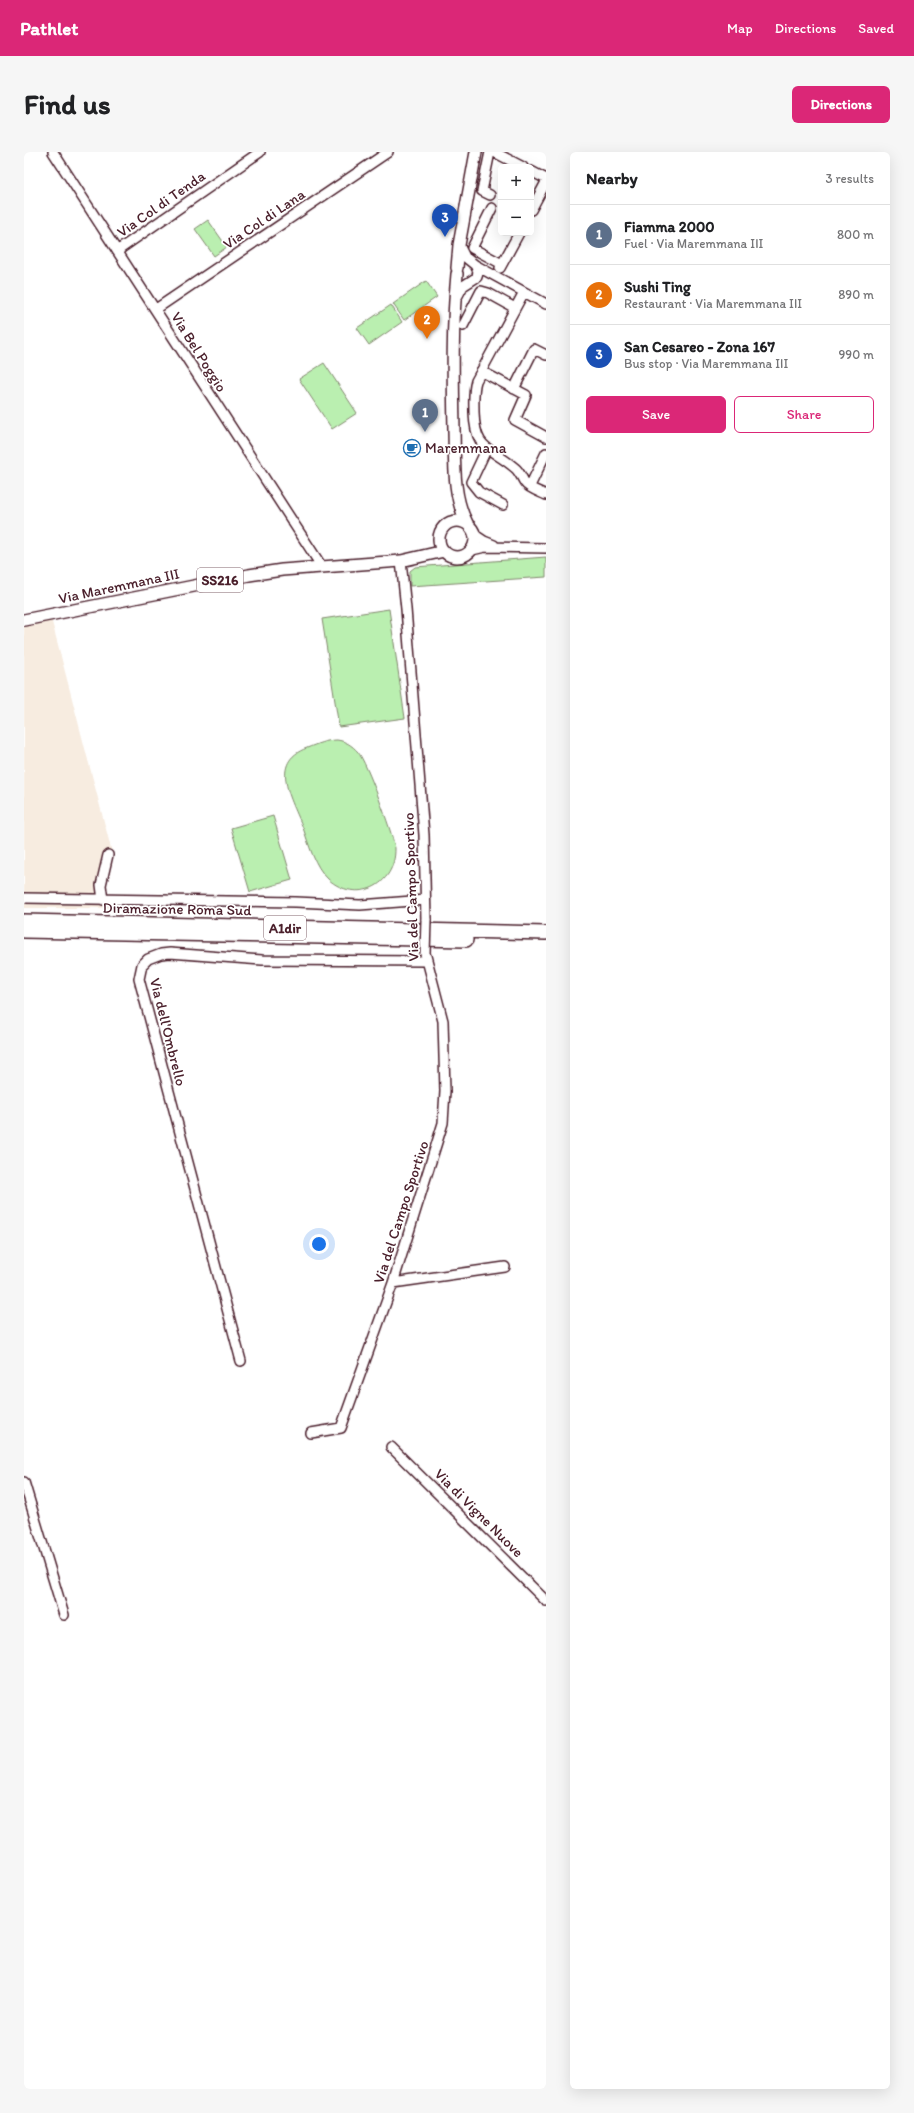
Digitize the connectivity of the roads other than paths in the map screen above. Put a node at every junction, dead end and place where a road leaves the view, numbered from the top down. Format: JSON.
{"nodes":[{"id":1,"x":53,"y":152,"type":"edge"},
{"id":2,"x":260,"y":152,"type":"edge"},
{"id":3,"x":388,"y":152,"type":"edge"},
{"id":4,"x":476,"y":152,"type":"edge"},
{"id":5,"x":490,"y":152,"type":"edge"},
{"id":6,"x":494,"y":152,"type":"edge"},
{"id":7,"x":516,"y":164,"type":"edge"},
{"id":8,"x":534,"y":173,"type":"edge"},
{"id":9,"x":546,"y":180,"type":"edge"},
{"id":10,"x":490,"y":195,"type":"dead end"},
{"id":11,"x":534,"y":197,"type":"edge"},
{"id":12,"x":492,"y":208,"type":"dead end"},
{"id":13,"x":517,"y":236,"type":"edge"},
{"id":14,"x":459,"y":245,"type":"junction"},
{"id":15,"x":117,"y":251,"type":"junction"},
{"id":16,"x":473,"y":264,"type":"junction"},
{"id":17,"x":502,"y":264,"type":"junction"},
{"id":18,"x":457,"y":271,"type":"junction"},
{"id":19,"x":495,"y":276,"type":"junction"},
{"id":20,"x":473,"y":281,"type":"junction"},
{"id":21,"x":524,"y":292,"type":"junction"},
{"id":22,"x":454,"y":304,"type":"junction"},
{"id":23,"x":546,"y":304,"type":"edge"},
{"id":24,"x":515,"y":308,"type":"junction"},
{"id":25,"x":156,"y":309,"type":"junction"},
{"id":26,"x":463,"y":326,"type":"dead end"},
{"id":27,"x":546,"y":355,"type":"edge"},
{"id":28,"x":481,"y":371,"type":"junction"},
{"id":29,"x":514,"y":389,"type":"junction"},
{"id":30,"x":546,"y":437,"type":"edge"},
{"id":31,"x":487,"y":448,"type":"junction"},
{"id":32,"x":546,"y":454,"type":"edge"},
{"id":33,"x":530,"y":486,"type":"junction"},
{"id":34,"x":457,"y":494,"type":"junction"},
{"id":35,"x":546,"y":495,"type":"edge"},
{"id":36,"x":503,"y":504,"type":"dead end"},
{"id":37,"x":448,"y":522,"type":"junction"},
{"id":38,"x":467,"y":523,"type":"junction"},
{"id":39,"x":475,"y":535,"type":"junction"},
{"id":40,"x":439,"y":538,"type":"junction"},
{"id":41,"x":503,"y":547,"type":"junction"},
{"id":42,"x":546,"y":548,"type":"edge"},
{"id":43,"x":472,"y":550,"type":"junction"},
{"id":44,"x":444,"y":551,"type":"junction"},
{"id":45,"x":406,"y":561,"type":"junction"},
{"id":46,"x":322,"y":567,"type":"junction"},
{"id":47,"x":24,"y":620,"type":"edge"},
{"id":48,"x":108,"y":855,"type":"dead end"},
{"id":49,"x":24,"y":898,"type":"edge"},
{"id":50,"x":103,"y":900,"type":"junction"},
{"id":51,"x":425,"y":900,"type":"junction"},
{"id":52,"x":24,"y":921,"type":"edge"},
{"id":53,"x":24,"y":931,"type":"edge"},
{"id":54,"x":546,"y":933,"type":"edge"},
{"id":55,"x":546,"y":942,"type":"edge"},
{"id":56,"x":426,"y":958,"type":"junction"},
{"id":57,"x":505,"y":1267,"type":"dead end"},
{"id":58,"x":393,"y":1282,"type":"junction"},
{"id":59,"x":241,"y":1361,"type":"dead end"},
{"id":60,"x":311,"y":1433,"type":"dead end"},
{"id":61,"x":391,"y":1447,"type":"dead end"},
{"id":62,"x":24,"y":1482,"type":"edge"},
{"id":63,"x":546,"y":1601,"type":"edge"},
{"id":64,"x":64,"y":1615,"type":"dead end"}],
"edges":[{"from":1,"to":15,"type":"street","name":"Via Bel Poggio"},
{"from":2,"to":15,"type":"street","name":"Via Col di Tenda"},
{"from":3,"to":25,"type":"street","name":"Via Col di Lana"},
{"from":4,"to":14,"type":"main road","name":"Via Maremmana III","number":"SS216"},
{"from":5,"to":10,"type":"street"},
{"from":6,"to":7,"type":"street"},
{"from":8,"to":9,"type":"street"},
{"from":9,"to":11,"type":"street"},
{"from":12,"to":17,"type":"street"},
{"from":13,"to":17,"type":"street"},
{"from":14,"to":16,"type":"street"},
{"from":14,"to":18,"type":"main road","name":"Via Maremmana III","number":"SS216"},
{"from":15,"to":25,"type":"street","name":"Via Bel Poggio"},
{"from":16,"to":18,"type":"street"},
{"from":16,"to":19,"type":"street"},
{"from":16,"to":20,"type":"street"},
{"from":17,"to":19,"type":"street"},
{"from":18,"to":20,"type":"street"},
{"from":18,"to":22,"type":"main road","name":"Via Maremmana III","number":"SS216"},
{"from":19,"to":20,"type":"street"},
{"from":19,"to":21,"type":"street"},
{"from":20,"to":22,"type":"street"},
{"from":21,"to":23,"type":"street"},
{"from":21,"to":24,"type":"street"},
{"from":22,"to":34,"type":"main road","name":"Via Maremmana III","number":"SS216"},
{"from":24,"to":26,"type":"street"},
{"from":24,"to":28,"type":"street"},
{"from":25,"to":46,"type":"street","name":"Via Bel Poggio"},
{"from":27,"to":29,"type":"street"},
{"from":28,"to":29,"type":"street"},
{"from":28,"to":31,"type":"street"},
{"from":29,"to":30,"type":"street"},
{"from":31,"to":33,"type":"street"},
{"from":31,"to":36,"type":"street"},
{"from":32,"to":33,"type":"street"},
{"from":33,"to":35,"type":"street"},
{"from":34,"to":37,"type":"main road","name":"Via Maremmana III","number":"SS216"},
{"from":34,"to":38,"type":"main road","name":"Via Maremmana III","number":"SS216"},
{"from":37,"to":38,"type":"main road"},
{"from":37,"to":40,"type":"main road","name":"Via Maremmana III","number":"SS216"},
{"from":38,"to":39,"type":"main road","name":"Via Maremmana III","number":"SS216"},
{"from":39,"to":41,"type":"street"},
{"from":39,"to":43,"type":"main road"},
{"from":40,"to":44,"type":"main road"},
{"from":40,"to":45,"type":"main road","name":"Via Maremmana III","number":"SS216"},
{"from":41,"to":42,"type":"street"},
{"from":41,"to":43,"type":"street"},
{"from":43,"to":44,"type":"main road"},
{"from":44,"to":45,"type":"main road","name":"Via Maremmana III","number":"SS216"},
{"from":45,"to":46,"type":"main road","name":"Via Maremmana III","number":"SS216"},
{"from":45,"to":51,"type":"street","name":"Via del Campo Sportivo"},
{"from":46,"to":47,"type":"main road","name":"Via Maremmana III","number":"SS216"},
{"from":48,"to":50,"type":"street"},
{"from":49,"to":50,"type":"street"},
{"from":50,"to":51,"type":"street"},
{"from":51,"to":56,"type":"street","name":"Via del Campo Sportivo","bridge":true},
{"from":52,"to":54,"type":"highway","name":"Diramazione Roma Sud","number":"A1dir"},
{"from":53,"to":55,"type":"highway","name":"Diramazione Roma Sud","number":"A1dir"},
{"from":56,"to":58,"type":"street","name":"Via del Campo Sportivo"},
{"from":56,"to":59,"type":"street","name":"Via dell'Ombrello"},
{"from":57,"to":58,"type":"street"},
{"from":58,"to":60,"type":"street","name":"Via del Campo Sportivo"},
{"from":61,"to":63,"type":"street","name":"Via di Vigne Nuove"},
{"from":62,"to":64,"type":"street"}]}
